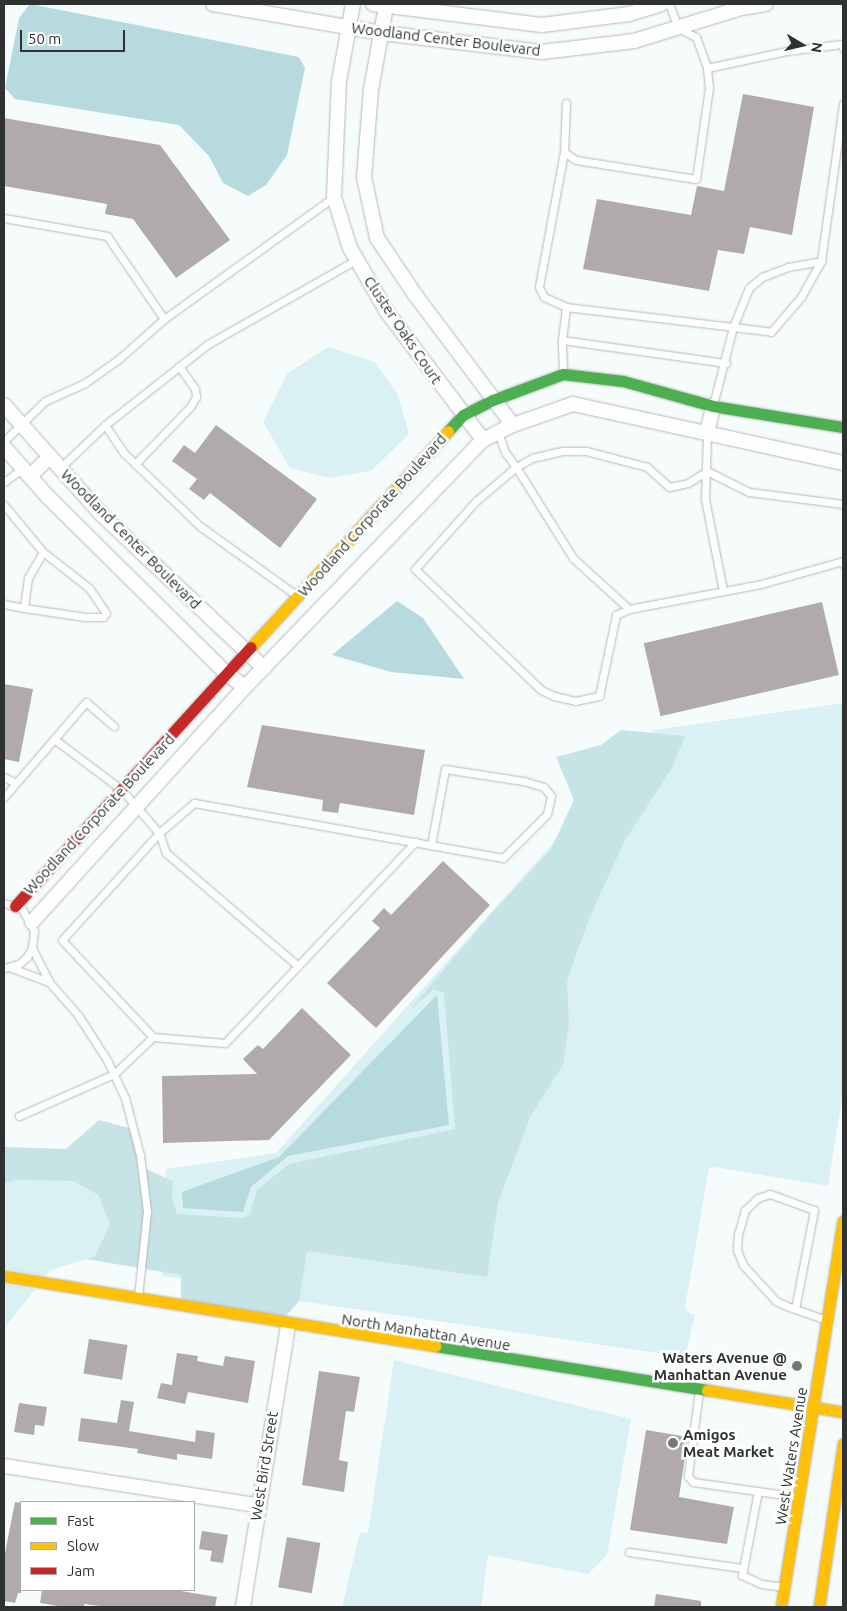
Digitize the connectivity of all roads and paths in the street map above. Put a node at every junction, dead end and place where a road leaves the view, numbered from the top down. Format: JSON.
{"nodes":[{"id":1,"x":213,"y":4,"type":"edge"},
{"id":2,"x":353,"y":4,"type":"edge"},
{"id":3,"x":662,"y":4,"type":"edge"},
{"id":4,"x":669,"y":4,"type":"edge"},
{"id":5,"x":766,"y":4,"type":"edge"},
{"id":6,"x":379,"y":5,"type":"edge"},
{"id":7,"x":348,"y":27,"type":"junction"},
{"id":8,"x":678,"y":28,"type":"junction"},
{"id":9,"x":382,"y":33,"type":"junction"},
{"id":10,"x":843,"y":48,"type":"edge"},
{"id":11,"x":707,"y":68,"type":"junction"},
{"id":12,"x":566,"y":103,"type":"dead end"},
{"id":13,"x":843,"y":104,"type":"edge"},
{"id":14,"x":564,"y":152,"type":"junction"},
{"id":15,"x":334,"y":197,"type":"junction"},
{"id":16,"x":4,"y":218,"type":"edge"},
{"id":17,"x":356,"y":260,"type":"junction"},
{"id":18,"x":820,"y":261,"type":"junction"},
{"id":19,"x":566,"y":307,"type":"junction"},
{"id":20,"x":164,"y":319,"type":"junction"},
{"id":21,"x":733,"y":327,"type":"junction"},
{"id":22,"x":562,"y":340,"type":"junction"},
{"id":23,"x":726,"y":364,"type":"junction"},
{"id":24,"x":179,"y":366,"type":"junction"},
{"id":25,"x":563,"y":374,"type":"junction"},
{"id":26,"x":493,"y":400,"type":"junction"},
{"id":27,"x":4,"y":405,"type":"edge"},
{"id":28,"x":713,"y":406,"type":"junction"},
{"id":29,"x":463,"y":415,"type":"junction"},
{"id":30,"x":21,"y":424,"type":"junction"},
{"id":31,"x":105,"y":425,"type":"junction"},
{"id":32,"x":513,"y":425,"type":"junction"},
{"id":33,"x":843,"y":427,"type":"edge"},
{"id":34,"x":498,"y":432,"type":"junction"},
{"id":35,"x":707,"y":433,"type":"junction"},
{"id":36,"x":483,"y":440,"type":"junction"},
{"id":37,"x":4,"y":441,"type":"edge"},
{"id":38,"x":4,"y":446,"type":"edge"},
{"id":39,"x":50,"y":456,"type":"junction"},
{"id":40,"x":843,"y":463,"type":"edge"},
{"id":41,"x":134,"y":464,"type":"junction"},
{"id":42,"x":516,"y":467,"type":"junction"},
{"id":43,"x":60,"y":468,"type":"junction"},
{"id":44,"x":706,"y":471,"type":"junction"},
{"id":45,"x":26,"y":472,"type":"junction"},
{"id":46,"x":4,"y":482,"type":"edge"},
{"id":47,"x":4,"y":504,"type":"edge"},
{"id":48,"x":843,"y":504,"type":"edge"},
{"id":49,"x":43,"y":552,"type":"junction"},
{"id":50,"x":843,"y":564,"type":"edge"},
{"id":51,"x":723,"y":591,"type":"junction"},
{"id":52,"x":297,"y":596,"type":"junction"},
{"id":53,"x":4,"y":604,"type":"edge"},
{"id":54,"x":24,"y":608,"type":"junction"},
{"id":55,"x":629,"y":609,"type":"junction"},
{"id":56,"x":246,"y":653,"type":"junction"},
{"id":57,"x":264,"y":668,"type":"junction"},
{"id":58,"x":227,"y":674,"type":"junction"},
{"id":59,"x":245,"y":687,"type":"junction"},
{"id":60,"x":114,"y":726,"type":"dead end"},
{"id":61,"x":54,"y":739,"type":"junction"},
{"id":62,"x":4,"y":777,"type":"edge"},
{"id":63,"x":16,"y":783,"type":"junction"},
{"id":64,"x":122,"y":790,"type":"junction"},
{"id":65,"x":4,"y":797,"type":"edge"},
{"id":66,"x":136,"y":807,"type":"junction"},
{"id":67,"x":159,"y":833,"type":"junction"},
{"id":68,"x":415,"y":842,"type":"junction"},
{"id":69,"x":431,"y":845,"type":"junction"},
{"id":70,"x":10,"y":904,"type":"edge"},
{"id":71,"x":32,"y":922,"type":"junction"},
{"id":72,"x":32,"y":948,"type":"junction"},
{"id":73,"x":298,"y":966,"type":"junction"},
{"id":74,"x":6,"y":968,"type":"edge"},
{"id":75,"x":49,"y":982,"type":"junction"},
{"id":76,"x":153,"y":1038,"type":"junction"},
{"id":77,"x":114,"y":1074,"type":"junction"},
{"id":78,"x":19,"y":1116,"type":"dead end"},
{"id":79,"x":843,"y":1220,"type":"edge"},
{"id":80,"x":4,"y":1276,"type":"edge"},
{"id":81,"x":137,"y":1299,"type":"junction"},
{"id":82,"x":795,"y":1309,"type":"junction"},
{"id":83,"x":827,"y":1320,"type":"junction"},
{"id":84,"x":288,"y":1325,"type":"junction"},
{"id":85,"x":699,"y":1391,"type":"junction"},
{"id":86,"x":814,"y":1406,"type":"junction"},
{"id":87,"x":843,"y":1412,"type":"edge"},
{"id":88,"x":843,"y":1444,"type":"edge"},
{"id":89,"x":4,"y":1466,"type":"edge"},
{"id":90,"x":758,"y":1491,"type":"junction"},
{"id":91,"x":799,"y":1497,"type":"junction"},
{"id":92,"x":256,"y":1505,"type":"junction"},
{"id":93,"x":630,"y":1552,"type":"dead end"},
{"id":94,"x":742,"y":1568,"type":"junction"},
{"id":95,"x":784,"y":1587,"type":"junction"},
{"id":96,"x":243,"y":1607,"type":"edge"},
{"id":97,"x":781,"y":1607,"type":"edge"},
{"id":98,"x":819,"y":1607,"type":"edge"}],
"edges":[{"from":1,"to":7,"type":"street","name":"Woodland Center Boulevard"},
{"from":2,"to":7,"type":"street","name":"Cluster Oaks Court"},
{"from":3,"to":6,"type":"street","name":"Woodland Center Boulevard"},
{"from":4,"to":8,"type":"lane"},
{"from":5,"to":8,"type":"street","name":"Woodland Center Boulevard"},
{"from":6,"to":9,"type":"street","name":"Cluster Oaks Court"},
{"from":7,"to":9,"type":"street","name":"Woodland Center Boulevard"},
{"from":7,"to":15,"type":"street","name":"Cluster Oaks Court"},
{"from":8,"to":9,"type":"street","name":"Woodland Center Boulevard"},
{"from":8,"to":11,"type":"lane"},
{"from":9,"to":26,"type":"street","name":"Cluster Oaks Court"},
{"from":10,"to":11,"type":"lane"},
{"from":11,"to":14,"type":"lane"},
{"from":12,"to":14,"type":"lane"},
{"from":13,"to":18,"type":"lane"},
{"from":14,"to":19,"type":"lane"},
{"from":15,"to":17,"type":"street","name":"Cluster Oaks Court"},
{"from":15,"to":20,"type":"lane"},
{"from":16,"to":20,"type":"lane"},
{"from":17,"to":24,"type":"lane"},
{"from":17,"to":29,"type":"street","name":"Cluster Oaks Court"},
{"from":18,"to":21,"type":"lane"},
{"from":18,"to":21,"type":"lane"},
{"from":19,"to":21,"type":"lane"},
{"from":19,"to":22,"type":"lane"},
{"from":20,"to":30,"type":"lane"},
{"from":21,"to":23,"type":"lane"},
{"from":22,"to":23,"type":"lane"},
{"from":22,"to":25,"type":"lane"},
{"from":23,"to":28,"type":"lane"},
{"from":24,"to":31,"type":"lane"},
{"from":24,"to":41,"type":"lane"},
{"from":25,"to":26,"type":"street","name":"Woodland Corporate Boulevard"},
{"from":25,"to":28,"type":"street","name":"Woodland Corporate Boulevard"},
{"from":26,"to":29,"type":"street","name":"Woodland Corporate Boulevard"},
{"from":26,"to":32,"type":"street","name":"Cluster Oaks Court"},
{"from":27,"to":30,"type":"street","name":"Woodland Center Boulevard"},
{"from":28,"to":33,"type":"street","name":"Woodland Corporate Boulevard"},
{"from":28,"to":35,"type":"street"},
{"from":29,"to":36,"type":"street","name":"Cluster Oaks Court"},
{"from":29,"to":52,"type":"street","name":"Woodland Corporate Boulevard"},
{"from":30,"to":37,"type":"lane"},
{"from":30,"to":39,"type":"street","name":"Woodland Center Boulevard"},
{"from":31,"to":41,"type":"lane"},
{"from":31,"to":43,"type":"lane"},
{"from":32,"to":34,"type":"street","name":"Woodland Corporate Boulevard"},
{"from":32,"to":35,"type":"street","name":"Woodland Corporate Boulevard"},
{"from":34,"to":36,"type":"street","name":"Woodland Corporate Boulevard"},
{"from":34,"to":42,"type":"lane"},
{"from":35,"to":40,"type":"street","name":"Woodland Corporate Boulevard"},
{"from":35,"to":44,"type":"lane"},
{"from":36,"to":57,"type":"street","name":"Woodland Corporate Boulevard"},
{"from":38,"to":45,"type":"street","name":"Woodland Center Boulevard"},
{"from":39,"to":43,"type":"street","name":"Woodland Center Boulevard"},
{"from":39,"to":45,"type":"street"},
{"from":41,"to":52,"type":"lane"},
{"from":42,"to":44,"type":"lane"},
{"from":42,"to":55,"type":"lane"},
{"from":42,"to":55,"type":"lane"},
{"from":43,"to":56,"type":"street","name":"Woodland Center Boulevard"},
{"from":44,"to":48,"type":"lane"},
{"from":44,"to":51,"type":"lane"},
{"from":45,"to":46,"type":"lane"},
{"from":45,"to":58,"type":"street","name":"Woodland Center Boulevard"},
{"from":47,"to":49,"type":"lane"},
{"from":49,"to":54,"type":"lane"},
{"from":49,"to":54,"type":"lane"},
{"from":50,"to":51,"type":"lane"},
{"from":51,"to":55,"type":"lane"},
{"from":52,"to":56,"type":"street","name":"Woodland Corporate Boulevard"},
{"from":53,"to":54,"type":"lane"},
{"from":56,"to":57,"type":"street","name":"Woodland Center Boulevard"},
{"from":56,"to":58,"type":"street","name":"Woodland Corporate Boulevard"},
{"from":57,"to":59,"type":"street","name":"Woodland Corporate Boulevard"},
{"from":58,"to":59,"type":"street","name":"Woodland Center Boulevard"},
{"from":58,"to":64,"type":"street","name":"Woodland Corporate Boulevard"},
{"from":59,"to":66,"type":"street","name":"Woodland Corporate Boulevard"},
{"from":60,"to":61,"type":"lane"},
{"from":61,"to":63,"type":"lane"},
{"from":61,"to":64,"type":"lane"},
{"from":62,"to":63,"type":"lane"},
{"from":63,"to":65,"type":"lane"},
{"from":64,"to":66,"type":"lane"},
{"from":64,"to":70,"type":"street","name":"Woodland Corporate Boulevard"},
{"from":66,"to":67,"type":"lane"},
{"from":66,"to":71,"type":"street","name":"Woodland Corporate Boulevard"},
{"from":67,"to":68,"type":"lane"},
{"from":67,"to":73,"type":"lane"},
{"from":67,"to":76,"type":"lane"},
{"from":68,"to":69,"type":"lane"},
{"from":68,"to":73,"type":"lane"},
{"from":69,"to":69,"type":"lane"},
{"from":70,"to":71,"type":"lane"},
{"from":71,"to":72,"type":"lane"},
{"from":72,"to":74,"type":"lane"},
{"from":72,"to":75,"type":"lane"},
{"from":73,"to":76,"type":"lane"},
{"from":74,"to":75,"type":"lane"},
{"from":75,"to":77,"type":"lane"},
{"from":76,"to":77,"type":"lane"},
{"from":77,"to":78,"type":"lane"},
{"from":77,"to":81,"type":"lane"},
{"from":79,"to":83,"type":"street","name":"West Waters Avenue"},
{"from":80,"to":81,"type":"street","name":"North Manhattan Avenue"},
{"from":81,"to":84,"type":"street","name":"North Manhattan Avenue"},
{"from":82,"to":82,"type":"lane"},
{"from":82,"to":83,"type":"lane"},
{"from":83,"to":86,"type":"street","name":"West Waters Avenue"},
{"from":84,"to":85,"type":"street","name":"North Manhattan Avenue"},
{"from":84,"to":92,"type":"street","name":"West Bird Street"},
{"from":85,"to":86,"type":"street","name":"North Manhattan Avenue"},
{"from":85,"to":90,"type":"lane"},
{"from":86,"to":87,"type":"street","name":"North Manhattan Avenue"},
{"from":86,"to":91,"type":"street","name":"West Waters Avenue"},
{"from":88,"to":98,"type":"street"},
{"from":89,"to":92,"type":"street"},
{"from":90,"to":91,"type":"lane"},
{"from":90,"to":94,"type":"lane"},
{"from":91,"to":95,"type":"street","name":"West Waters Avenue"},
{"from":92,"to":96,"type":"street","name":"West Bird Street"},
{"from":93,"to":94,"type":"lane"},
{"from":94,"to":95,"type":"lane"},
{"from":95,"to":97,"type":"street","name":"West Waters Avenue"}]}
